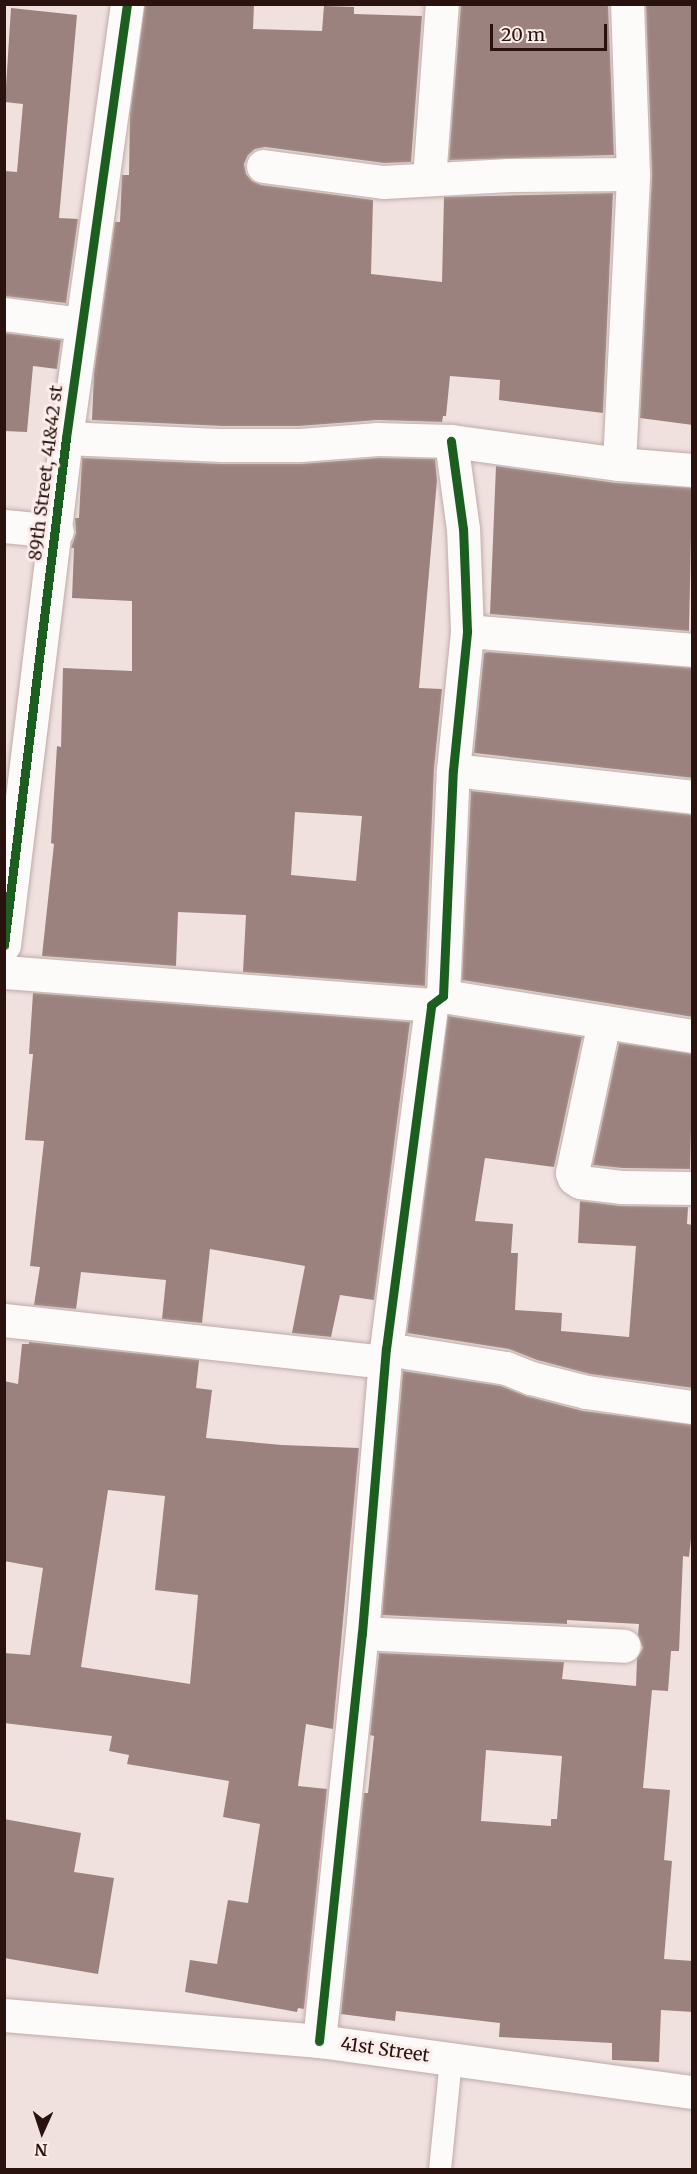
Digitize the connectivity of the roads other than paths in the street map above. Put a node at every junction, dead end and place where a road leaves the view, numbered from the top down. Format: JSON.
{"nodes":[{"id":1,"x":127,"y":4,"type":"edge"},
{"id":2,"x":442,"y":4,"type":"edge"},
{"id":3,"x":627,"y":4,"type":"edge"},
{"id":4,"x":263,"y":166,"type":"dead end"},
{"id":5,"x":633,"y":174,"type":"junction"},
{"id":6,"x":429,"y":179,"type":"junction"},
{"id":7,"x":4,"y":314,"type":"edge"},
{"id":8,"x":81,"y":324,"type":"junction"},
{"id":9,"x":66,"y":438,"type":"junction"},
{"id":10,"x":451,"y":441,"type":"junction"},
{"id":11,"x":620,"y":464,"type":"junction"},
{"id":12,"x":693,"y":470,"type":"edge"},
{"id":13,"x":4,"y":526,"type":"edge"},
{"id":14,"x":57,"y":531,"type":"junction"},
{"id":15,"x":467,"y":631,"type":"junction"},
{"id":16,"x":693,"y":650,"type":"edge"},
{"id":17,"x":453,"y":770,"type":"junction"},
{"id":18,"x":693,"y":797,"type":"edge"},
{"id":19,"x":10,"y":867,"type":"edge"},
{"id":20,"x":4,"y":945,"type":"edge"},
{"id":21,"x":4,"y":972,"type":"edge"},
{"id":22,"x":437,"y":1000,"type":"junction"},
{"id":23,"x":604,"y":1022,"type":"junction"},
{"id":24,"x":693,"y":1036,"type":"edge"},
{"id":25,"x":693,"y":1188,"type":"edge"},
{"id":26,"x":4,"y":1320,"type":"edge"},
{"id":27,"x":385,"y":1356,"type":"junction"},
{"id":28,"x":693,"y":1407,"type":"edge"},
{"id":29,"x":362,"y":1633,"type":"junction"},
{"id":30,"x":624,"y":1646,"type":"dead end"},
{"id":31,"x":4,"y":2015,"type":"edge"},
{"id":32,"x":318,"y":2041,"type":"junction"},
{"id":33,"x":451,"y":2058,"type":"junction"},
{"id":34,"x":693,"y":2092,"type":"edge"},
{"id":35,"x":440,"y":2169,"type":"edge"}],
"edges":[{"from":1,"to":8,"type":"street","name":"89th Street, 41&42 st"},
{"from":2,"to":6,"type":"street"},
{"from":3,"to":5,"type":"street"},
{"from":4,"to":6,"type":"street"},
{"from":5,"to":6,"type":"street"},
{"from":5,"to":11,"type":"street"},
{"from":7,"to":8,"type":"street"},
{"from":8,"to":9,"type":"street","name":"89th Street, 41&42 st"},
{"from":9,"to":10,"type":"street"},
{"from":9,"to":14,"type":"street","name":"89th Street, 41&42 st"},
{"from":10,"to":11,"type":"street"},
{"from":10,"to":15,"type":"street"},
{"from":11,"to":12,"type":"street"},
{"from":13,"to":14,"type":"street"},
{"from":14,"to":19,"type":"street","name":"89th Street, 41&42 st"},
{"from":15,"to":16,"type":"street"},
{"from":15,"to":17,"type":"street"},
{"from":17,"to":18,"type":"street"},
{"from":17,"to":22,"type":"street"},
{"from":19,"to":20,"type":"street","name":"89th Street, 41&42 st"},
{"from":21,"to":22,"type":"street"},
{"from":22,"to":23,"type":"street"},
{"from":22,"to":27,"type":"street"},
{"from":23,"to":24,"type":"street"},
{"from":23,"to":25,"type":"street"},
{"from":26,"to":27,"type":"street"},
{"from":27,"to":28,"type":"street"},
{"from":27,"to":29,"type":"street"},
{"from":29,"to":30,"type":"street"},
{"from":29,"to":32,"type":"street"},
{"from":31,"to":32,"type":"street","name":"41st Street"},
{"from":32,"to":33,"type":"street","name":"41st Street"},
{"from":33,"to":34,"type":"street","name":"41st Street"},
{"from":33,"to":35,"type":"lane"}]}
